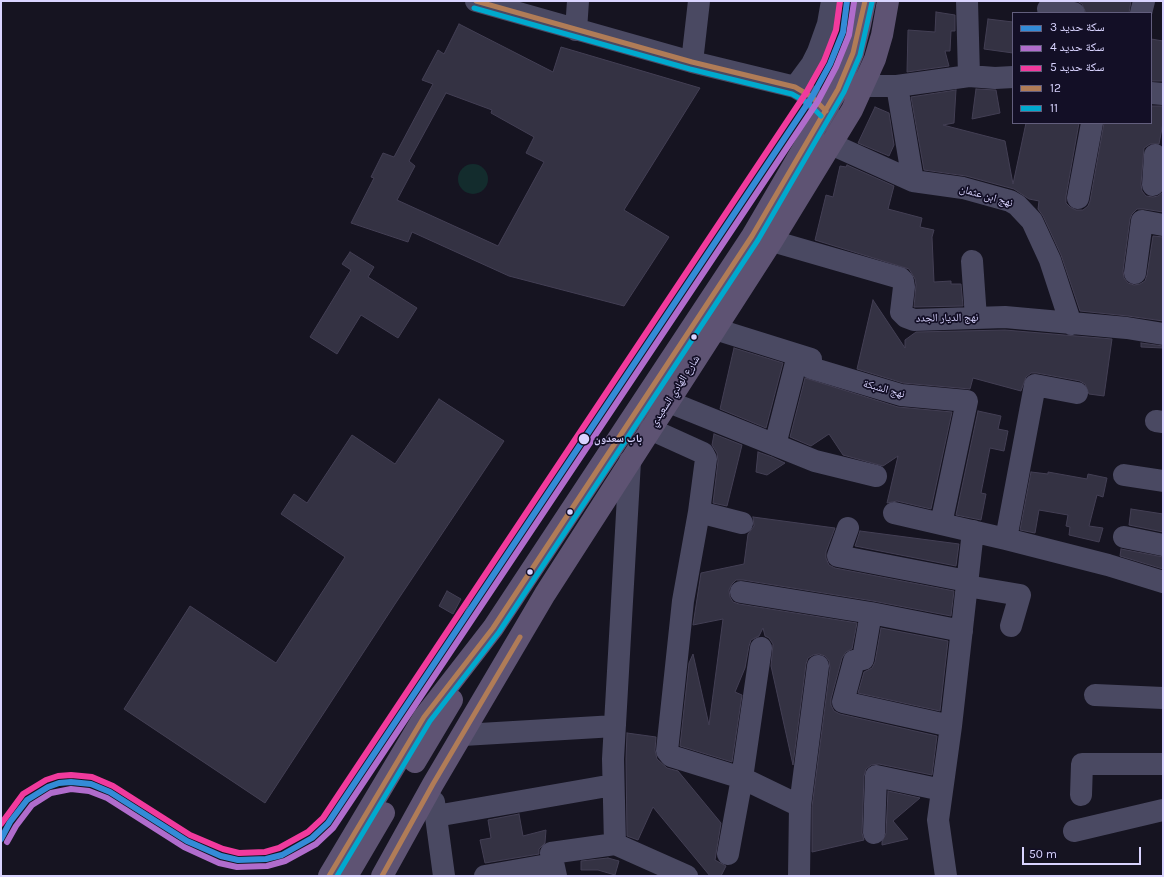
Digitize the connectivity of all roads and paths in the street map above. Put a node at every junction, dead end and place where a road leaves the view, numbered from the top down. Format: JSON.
{"nodes":[{"id":1,"x":476,"y":1,"type":"edge"},
{"id":2,"x":578,"y":1,"type":"edge"},
{"id":3,"x":698,"y":1,"type":"edge"},
{"id":4,"x":832,"y":1,"type":"edge"},
{"id":5,"x":864,"y":1,"type":"edge"},
{"id":6,"x":888,"y":1,"type":"edge"},
{"id":7,"x":967,"y":1,"type":"edge"},
{"id":8,"x":1144,"y":1,"type":"edge"},
{"id":9,"x":1048,"y":9,"type":"dead end"},
{"id":10,"x":1068,"y":12,"type":"edge"},
{"id":11,"x":1141,"y":12,"type":"edge"},
{"id":12,"x":576,"y":30,"type":"junction"},
{"id":13,"x":692,"y":62,"type":"junction"},
{"id":14,"x":969,"y":76,"type":"junction"},
{"id":15,"x":1012,"y":78,"type":"edge"},
{"id":16,"x":864,"y":86,"type":"junction"},
{"id":17,"x":897,"y":86,"type":"junction"},
{"id":18,"x":795,"y":87,"type":"junction"},
{"id":19,"x":1152,"y":93,"type":"edge"},
{"id":20,"x":1163,"y":94,"type":"edge"},
{"id":21,"x":826,"y":111,"type":"junction"},
{"id":22,"x":1092,"y":124,"type":"edge"},
{"id":23,"x":835,"y":138,"type":"junction"},
{"id":24,"x":1156,"y":155,"type":"edge"},
{"id":25,"x":913,"y":181,"type":"junction"},
{"id":26,"x":1153,"y":185,"type":"dead end"},
{"id":27,"x":1078,"y":198,"type":"dead end"},
{"id":28,"x":1163,"y":225,"type":"edge"},
{"id":29,"x":772,"y":241,"type":"junction"},
{"id":30,"x":972,"y":261,"type":"dead end"},
{"id":31,"x":1134,"y":273,"type":"dead end"},
{"id":32,"x":976,"y":318,"type":"junction"},
{"id":33,"x":1071,"y":324,"type":"junction"},
{"id":34,"x":715,"y":329,"type":"junction"},
{"id":35,"x":1163,"y":334,"type":"edge"},
{"id":36,"x":798,"y":354,"type":"junction"},
{"id":37,"x":1076,"y":392,"type":"dead end"},
{"id":38,"x":669,"y":402,"type":"junction"},
{"id":39,"x":650,"y":429,"type":"junction"},
{"id":40,"x":775,"y":445,"type":"junction"},
{"id":41,"x":630,"y":461,"type":"junction"},
{"id":42,"x":1124,"y":475,"type":"dead end"},
{"id":43,"x":876,"y":476,"type":"dead end"},
{"id":44,"x":1163,"y":481,"type":"edge"},
{"id":45,"x":699,"y":512,"type":"junction"},
{"id":46,"x":894,"y":513,"type":"dead end"},
{"id":47,"x":742,"y":523,"type":"dead end"},
{"id":48,"x":941,"y":524,"type":"junction"},
{"id":49,"x":848,"y":528,"type":"dead end"},
{"id":50,"x":973,"y":531,"type":"junction"},
{"id":51,"x":1124,"y":536,"type":"dead end"},
{"id":52,"x":1006,"y":539,"type":"junction"},
{"id":53,"x":1163,"y":545,"type":"edge"},
{"id":54,"x":1163,"y":582,"type":"edge"},
{"id":55,"x":967,"y":583,"type":"junction"},
{"id":56,"x":741,"y":592,"type":"dead end"},
{"id":57,"x":545,"y":594,"type":"junction"},
{"id":58,"x":871,"y":613,"type":"junction"},
{"id":59,"x":1011,"y":626,"type":"dead end"},
{"id":60,"x":493,"y":628,"type":"junction"},
{"id":61,"x":962,"y":631,"type":"junction"},
{"id":62,"x":761,"y":648,"type":"dead end"},
{"id":63,"x":818,"y":666,"type":"dead end"},
{"id":64,"x":1095,"y":695,"type":"dead end"},
{"id":65,"x":1163,"y":698,"type":"edge"},
{"id":66,"x":615,"y":726,"type":"junction"},
{"id":67,"x":951,"y":726,"type":"junction"},
{"id":68,"x":463,"y":734,"type":"junction"},
{"id":69,"x":1163,"y":764,"type":"edge"},
{"id":70,"x":742,"y":778,"type":"junction"},
{"id":71,"x":433,"y":784,"type":"junction"},
{"id":72,"x":613,"y":785,"type":"junction"},
{"id":73,"x":942,"y":790,"type":"junction"},
{"id":74,"x":1081,"y":795,"type":"dead end"},
{"id":75,"x":800,"y":806,"type":"junction"},
{"id":76,"x":387,"y":808,"type":"junction"},
{"id":77,"x":1163,"y":810,"type":"edge"},
{"id":78,"x":436,"y":816,"type":"junction"},
{"id":79,"x":1074,"y":831,"type":"dead end"},
{"id":80,"x":874,"y":833,"type":"dead end"},
{"id":81,"x":615,"y":844,"type":"junction"},
{"id":82,"x":728,"y":854,"type":"dead end"},
{"id":83,"x":645,"y":866,"type":"edge"},
{"id":84,"x":554,"y":870,"type":"edge"},
{"id":85,"x":328,"y":876,"type":"edge"},
{"id":86,"x":347,"y":876,"type":"edge"},
{"id":87,"x":357,"y":876,"type":"edge"},
{"id":88,"x":368,"y":876,"type":"edge"},
{"id":89,"x":382,"y":876,"type":"edge"},
{"id":90,"x":444,"y":876,"type":"edge"},
{"id":91,"x":485,"y":876,"type":"edge"},
{"id":92,"x":687,"y":876,"type":"edge"},
{"id":93,"x":799,"y":876,"type":"edge"},
{"id":94,"x":946,"y":876,"type":"edge"}],
"edges":[{"from":1,"to":12,"type":"street"},
{"from":2,"to":12,"type":"street"},
{"from":3,"to":13,"type":"street"},
{"from":4,"to":18,"type":"street"},
{"from":5,"to":21,"type":"main road","name":"شارع الهادي السعيدي"},
{"from":6,"to":16,"type":"main road","name":"شارع الهادي السعيدي"},
{"from":7,"to":14,"type":"street"},
{"from":8,"to":11,"type":"street"},
{"from":9,"to":10,"type":"street"},
{"from":12,"to":13,"type":"street"},
{"from":13,"to":18,"type":"street"},
{"from":14,"to":15,"type":"street"},
{"from":14,"to":17,"type":"street"},
{"from":16,"to":17,"type":"street"},
{"from":16,"to":23,"type":"main road","name":"شارع الهادي السعيدي"},
{"from":17,"to":25,"type":"street"},
{"from":18,"to":21,"type":"street"},
{"from":19,"to":20,"type":"street"},
{"from":21,"to":23,"type":"street"},
{"from":21,"to":60,"type":"main road","name":"شارع الهادي السعيدي"},
{"from":22,"to":27,"type":"street"},
{"from":23,"to":25,"type":"street","name":"نهج ابن عثمان"},
{"from":23,"to":29,"type":"main road","name":"شارع الهادي السعيدي"},
{"from":24,"to":26,"type":"street"},
{"from":25,"to":33,"type":"street","name":"نهج ابن عثمان"},
{"from":28,"to":31,"type":"street"},
{"from":29,"to":32,"type":"street","name":"نهج الديار الجدد"},
{"from":29,"to":34,"type":"main road","name":"شارع الهادي السعيدي"},
{"from":30,"to":32,"type":"street"},
{"from":32,"to":33,"type":"street","name":"نهج الديار الجدد"},
{"from":33,"to":35,"type":"street","name":"نهج الديار الجدد"},
{"from":34,"to":36,"type":"street","name":"نهج الشبكة"},
{"from":34,"to":38,"type":"main road","name":"شارع الهادي السعيدي"},
{"from":36,"to":40,"type":"street"},
{"from":36,"to":48,"type":"street","name":"نهج الشبكة"},
{"from":37,"to":52,"type":"street"},
{"from":38,"to":39,"type":"main road","name":"شارع الهادي السعيدي"},
{"from":38,"to":40,"type":"street"},
{"from":39,"to":41,"type":"main road","name":"شارع الهادي السعيدي"},
{"from":39,"to":45,"type":"street"},
{"from":40,"to":43,"type":"street"},
{"from":41,"to":57,"type":"main road","name":"شارع الهادي السعيدي"},
{"from":41,"to":66,"type":"street"},
{"from":42,"to":44,"type":"street"},
{"from":45,"to":47,"type":"street"},
{"from":45,"to":70,"type":"street"},
{"from":46,"to":48,"type":"street"},
{"from":48,"to":50,"type":"street"},
{"from":49,"to":55,"type":"street"},
{"from":50,"to":52,"type":"street"},
{"from":50,"to":55,"type":"street"},
{"from":51,"to":53,"type":"street"},
{"from":52,"to":54,"type":"street"},
{"from":55,"to":59,"type":"street"},
{"from":55,"to":61,"type":"street"},
{"from":56,"to":58,"type":"street"},
{"from":57,"to":68,"type":"main road","name":"شارع الهادي السعيدي"},
{"from":57,"to":88,"type":"main road"},
{"from":58,"to":61,"type":"street"},
{"from":58,"to":67,"type":"street"},
{"from":60,"to":76,"type":"main road"},
{"from":60,"to":85,"type":"main road","name":"شارع الهادي السعيدي"},
{"from":61,"to":67,"type":"street"},
{"from":62,"to":70,"type":"street"},
{"from":63,"to":75,"type":"street"},
{"from":64,"to":65,"type":"street"},
{"from":66,"to":68,"type":"street"},
{"from":66,"to":72,"type":"street"},
{"from":67,"to":73,"type":"street"},
{"from":68,"to":71,"type":"main road","name":"شارع الهادي السعيدي"},
{"from":69,"to":74,"type":"street"},
{"from":70,"to":75,"type":"street"},
{"from":70,"to":82,"type":"street"},
{"from":71,"to":78,"type":"street"},
{"from":71,"to":89,"type":"main road","name":"شارع الهادي السعيدي"},
{"from":72,"to":78,"type":"street"},
{"from":72,"to":81,"type":"street"},
{"from":73,"to":80,"type":"street"},
{"from":73,"to":94,"type":"street"},
{"from":75,"to":93,"type":"street"},
{"from":76,"to":86,"type":"main road"},
{"from":76,"to":87,"type":"main road"},
{"from":77,"to":79,"type":"street"},
{"from":78,"to":90,"type":"street"},
{"from":81,"to":83,"type":"street"},
{"from":81,"to":84,"type":"street"},
{"from":83,"to":92,"type":"street"},
{"from":84,"to":91,"type":"street"}]}
